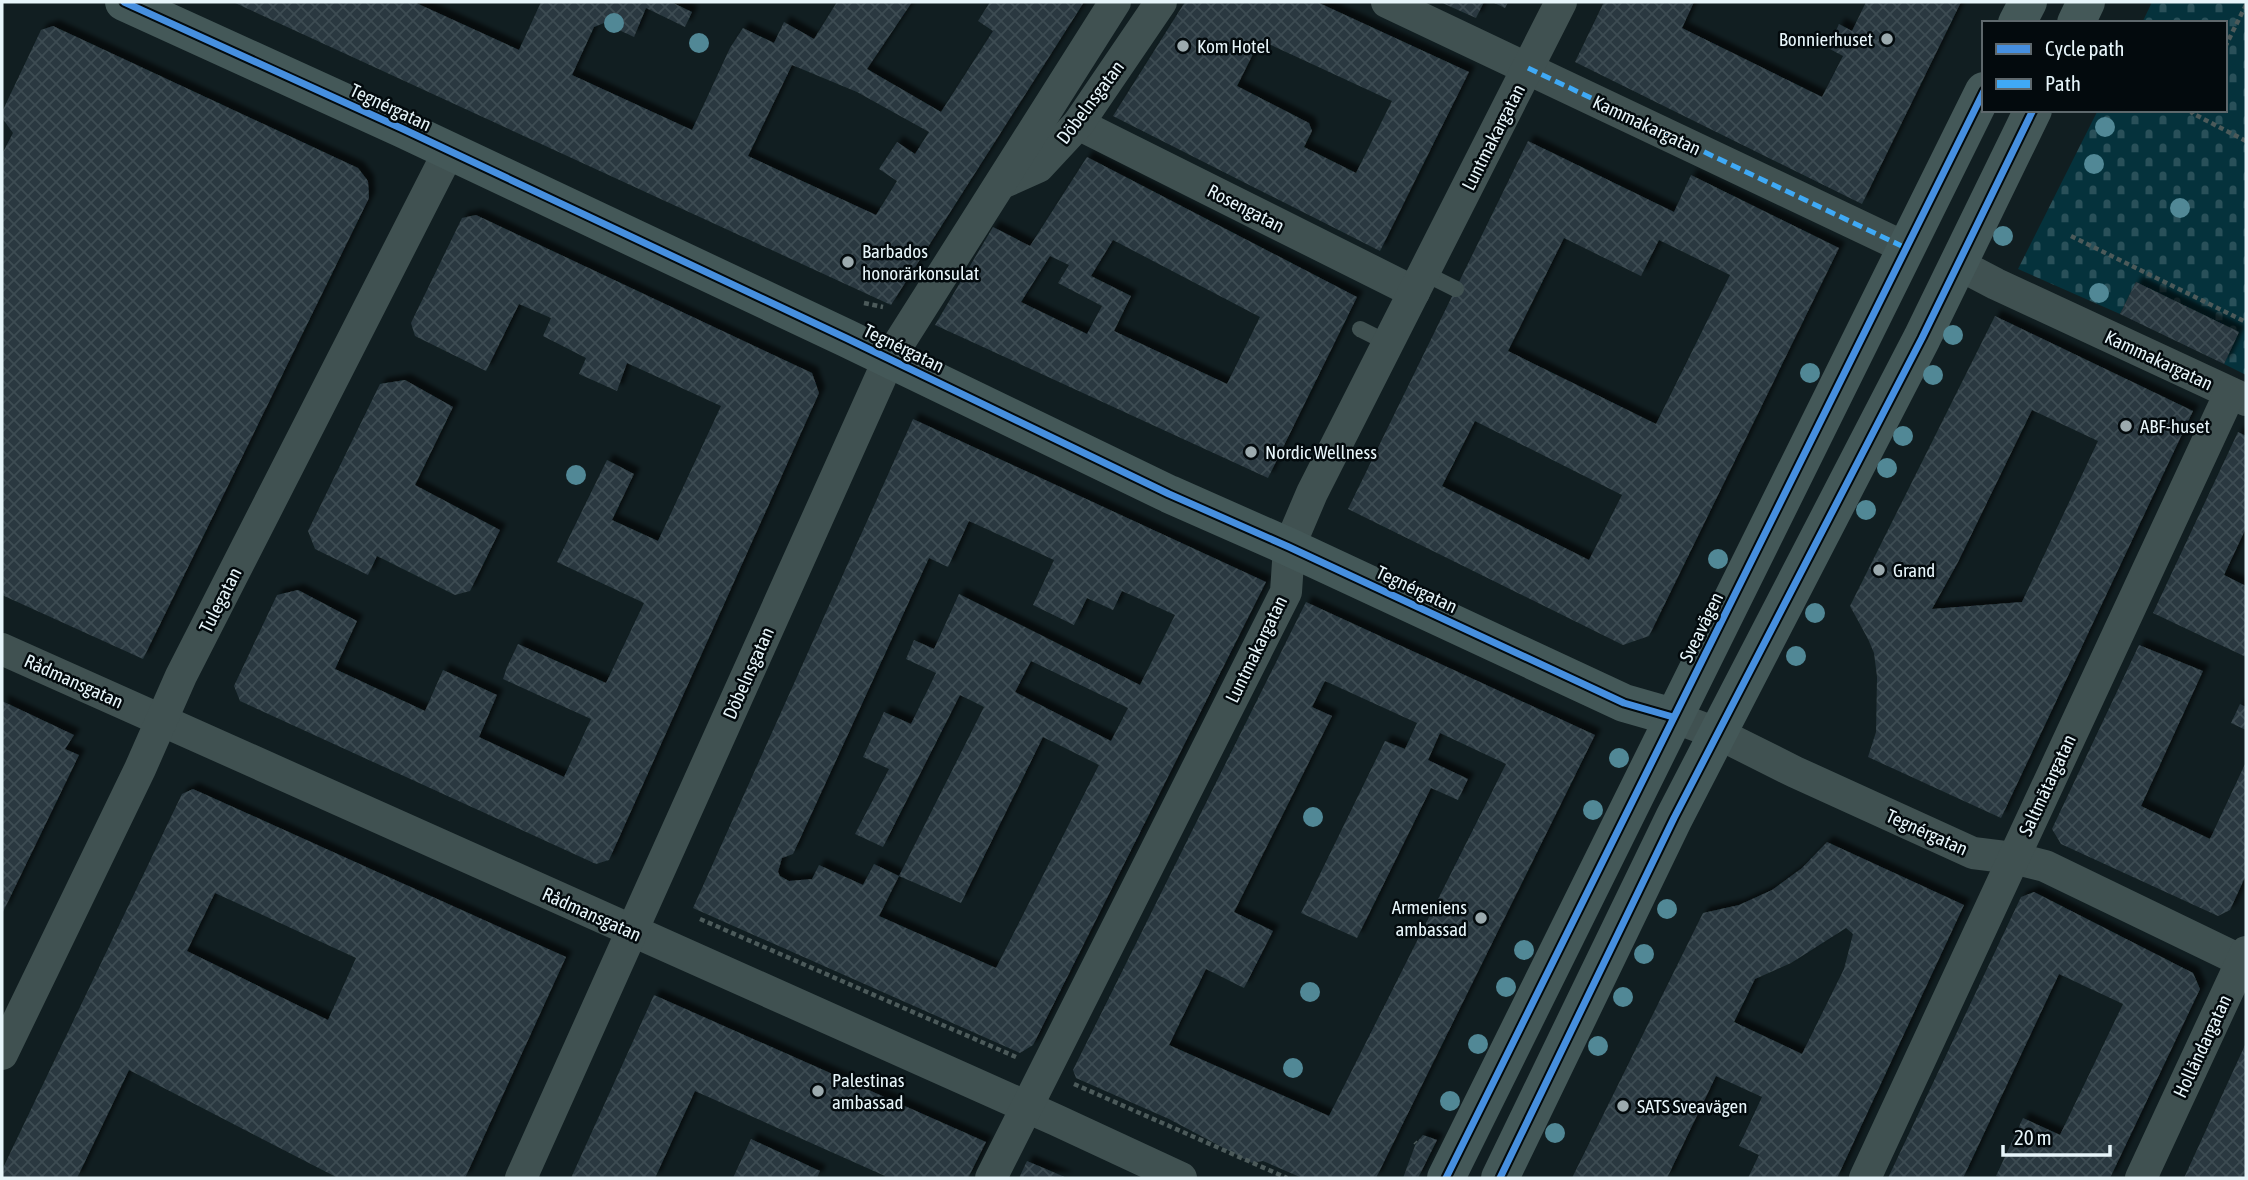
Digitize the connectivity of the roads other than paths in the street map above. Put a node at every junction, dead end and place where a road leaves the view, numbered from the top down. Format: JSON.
{"nodes":[{"id":1,"x":124,"y":2,"type":"edge"},
{"id":2,"x":1115,"y":2,"type":"edge"},
{"id":3,"x":1161,"y":2,"type":"edge"},
{"id":4,"x":1387,"y":2,"type":"edge"},
{"id":5,"x":1561,"y":2,"type":"edge"},
{"id":6,"x":2028,"y":2,"type":"edge"},
{"id":7,"x":2086,"y":2,"type":"edge"},
{"id":8,"x":2018,"y":21,"type":"edge"},
{"id":9,"x":2077,"y":21,"type":"edge"},
{"id":10,"x":1528,"y":68,"type":"junction"},
{"id":11,"x":1982,"y":95,"type":"edge"},
{"id":12,"x":2032,"y":112,"type":"edge"},
{"id":13,"x":1078,"y":124,"type":"junction"},
{"id":14,"x":449,"y":151,"type":"junction"},
{"id":15,"x":1002,"y":183,"type":"junction"},
{"id":16,"x":1906,"y":248,"type":"junction"},
{"id":17,"x":1958,"y":264,"type":"junction"},
{"id":18,"x":1419,"y":283,"type":"junction"},
{"id":19,"x":1456,"y":289,"type":"dead end"},
{"id":20,"x":1360,"y":329,"type":"dead end"},
{"id":21,"x":1388,"y":343,"type":"junction"},
{"id":22,"x":889,"y":359,"type":"junction"},
{"id":23,"x":2238,"y":397,"type":"edge"},
{"id":24,"x":1289,"y":547,"type":"junction"},
{"id":25,"x":2,"y":649,"type":"edge"},
{"id":26,"x":1673,"y":717,"type":"junction"},
{"id":27,"x":161,"y":720,"type":"junction"},
{"id":28,"x":1718,"y":734,"type":"junction"},
{"id":29,"x":2013,"y":858,"type":"junction"},
{"id":30,"x":632,"y":932,"type":"junction"},
{"id":31,"x":2245,"y":958,"type":"edge"},
{"id":32,"x":2,"y":1054,"type":"edge"},
{"id":33,"x":1026,"y":1107,"type":"junction"},
{"id":34,"x":521,"y":1178,"type":"edge"},
{"id":35,"x":990,"y":1178,"type":"edge"},
{"id":36,"x":1181,"y":1178,"type":"edge"},
{"id":37,"x":1446,"y":1178,"type":"edge"},
{"id":38,"x":1500,"y":1178,"type":"edge"},
{"id":39,"x":1865,"y":1178,"type":"edge"},
{"id":40,"x":2141,"y":1178,"type":"edge"}],
"edges":[{"from":1,"to":14,"type":"main road","name":"Tegnérgatan"},
{"from":2,"to":15,"type":"street","name":"Döbelnsgatan"},
{"from":3,"to":13,"type":"street","name":"Döbelnsgatan"},
{"from":4,"to":10,"type":"street","name":"Kammakargatan"},
{"from":5,"to":10,"type":"street","name":"Luntmakargatan"},
{"from":6,"to":8,"type":"main road"},
{"from":7,"to":9,"type":"main road"},
{"from":10,"to":16,"type":"street","name":"Kammakargatan"},
{"from":10,"to":18,"type":"street","name":"Luntmakargatan"},
{"from":11,"to":16,"type":"main road","name":"Sveavägen"},
{"from":12,"to":17,"type":"main road"},
{"from":13,"to":15,"type":"street","name":"Döbelnsgatan"},
{"from":13,"to":18,"type":"street","name":"Rosengatan"},
{"from":14,"to":22,"type":"main road","name":"Tegnérgatan"},
{"from":14,"to":27,"type":"street","name":"Tulegatan"},
{"from":15,"to":22,"type":"street","name":"Döbelnsgatan"},
{"from":16,"to":26,"type":"main road","name":"Sveavägen"},
{"from":17,"to":23,"type":"street","name":"Kammakargatan"},
{"from":17,"to":28,"type":"main road"},
{"from":18,"to":19,"type":"lane"},
{"from":18,"to":21,"type":"street","name":"Luntmakargatan"},
{"from":20,"to":21,"type":"lane"},
{"from":21,"to":24,"type":"street","name":"Luntmakargatan"},
{"from":22,"to":24,"type":"main road","name":"Tegnérgatan"},
{"from":22,"to":30,"type":"street","name":"Döbelnsgatan"},
{"from":23,"to":29,"type":"street","name":"Saltmätargatan"},
{"from":24,"to":26,"type":"main road","name":"Tegnérgatan"},
{"from":24,"to":33,"type":"street","name":"Luntmakargatan"},
{"from":25,"to":27,"type":"street","name":"Rådmansgatan"},
{"from":26,"to":28,"type":"street","name":"Tegnérgatan"},
{"from":26,"to":37,"type":"main road","name":"Sveavägen"},
{"from":27,"to":30,"type":"street","name":"Rådmansgatan"},
{"from":27,"to":32,"type":"street","name":"Tulegatan"},
{"from":28,"to":29,"type":"street","name":"Tegnérgatan"},
{"from":28,"to":38,"type":"main road"},
{"from":29,"to":31,"type":"street","name":"Tegnérgatan"},
{"from":29,"to":39,"type":"street","name":"Saltmätargatan"},
{"from":30,"to":33,"type":"street","name":"Rådmansgatan"},
{"from":30,"to":34,"type":"street","name":"Döbelnsgatan"},
{"from":31,"to":40,"type":"street","name":"Holländargatan"},
{"from":33,"to":35,"type":"street","name":"Luntmakargatan"},
{"from":33,"to":36,"type":"street","name":"Rådmansgatan"}]}
